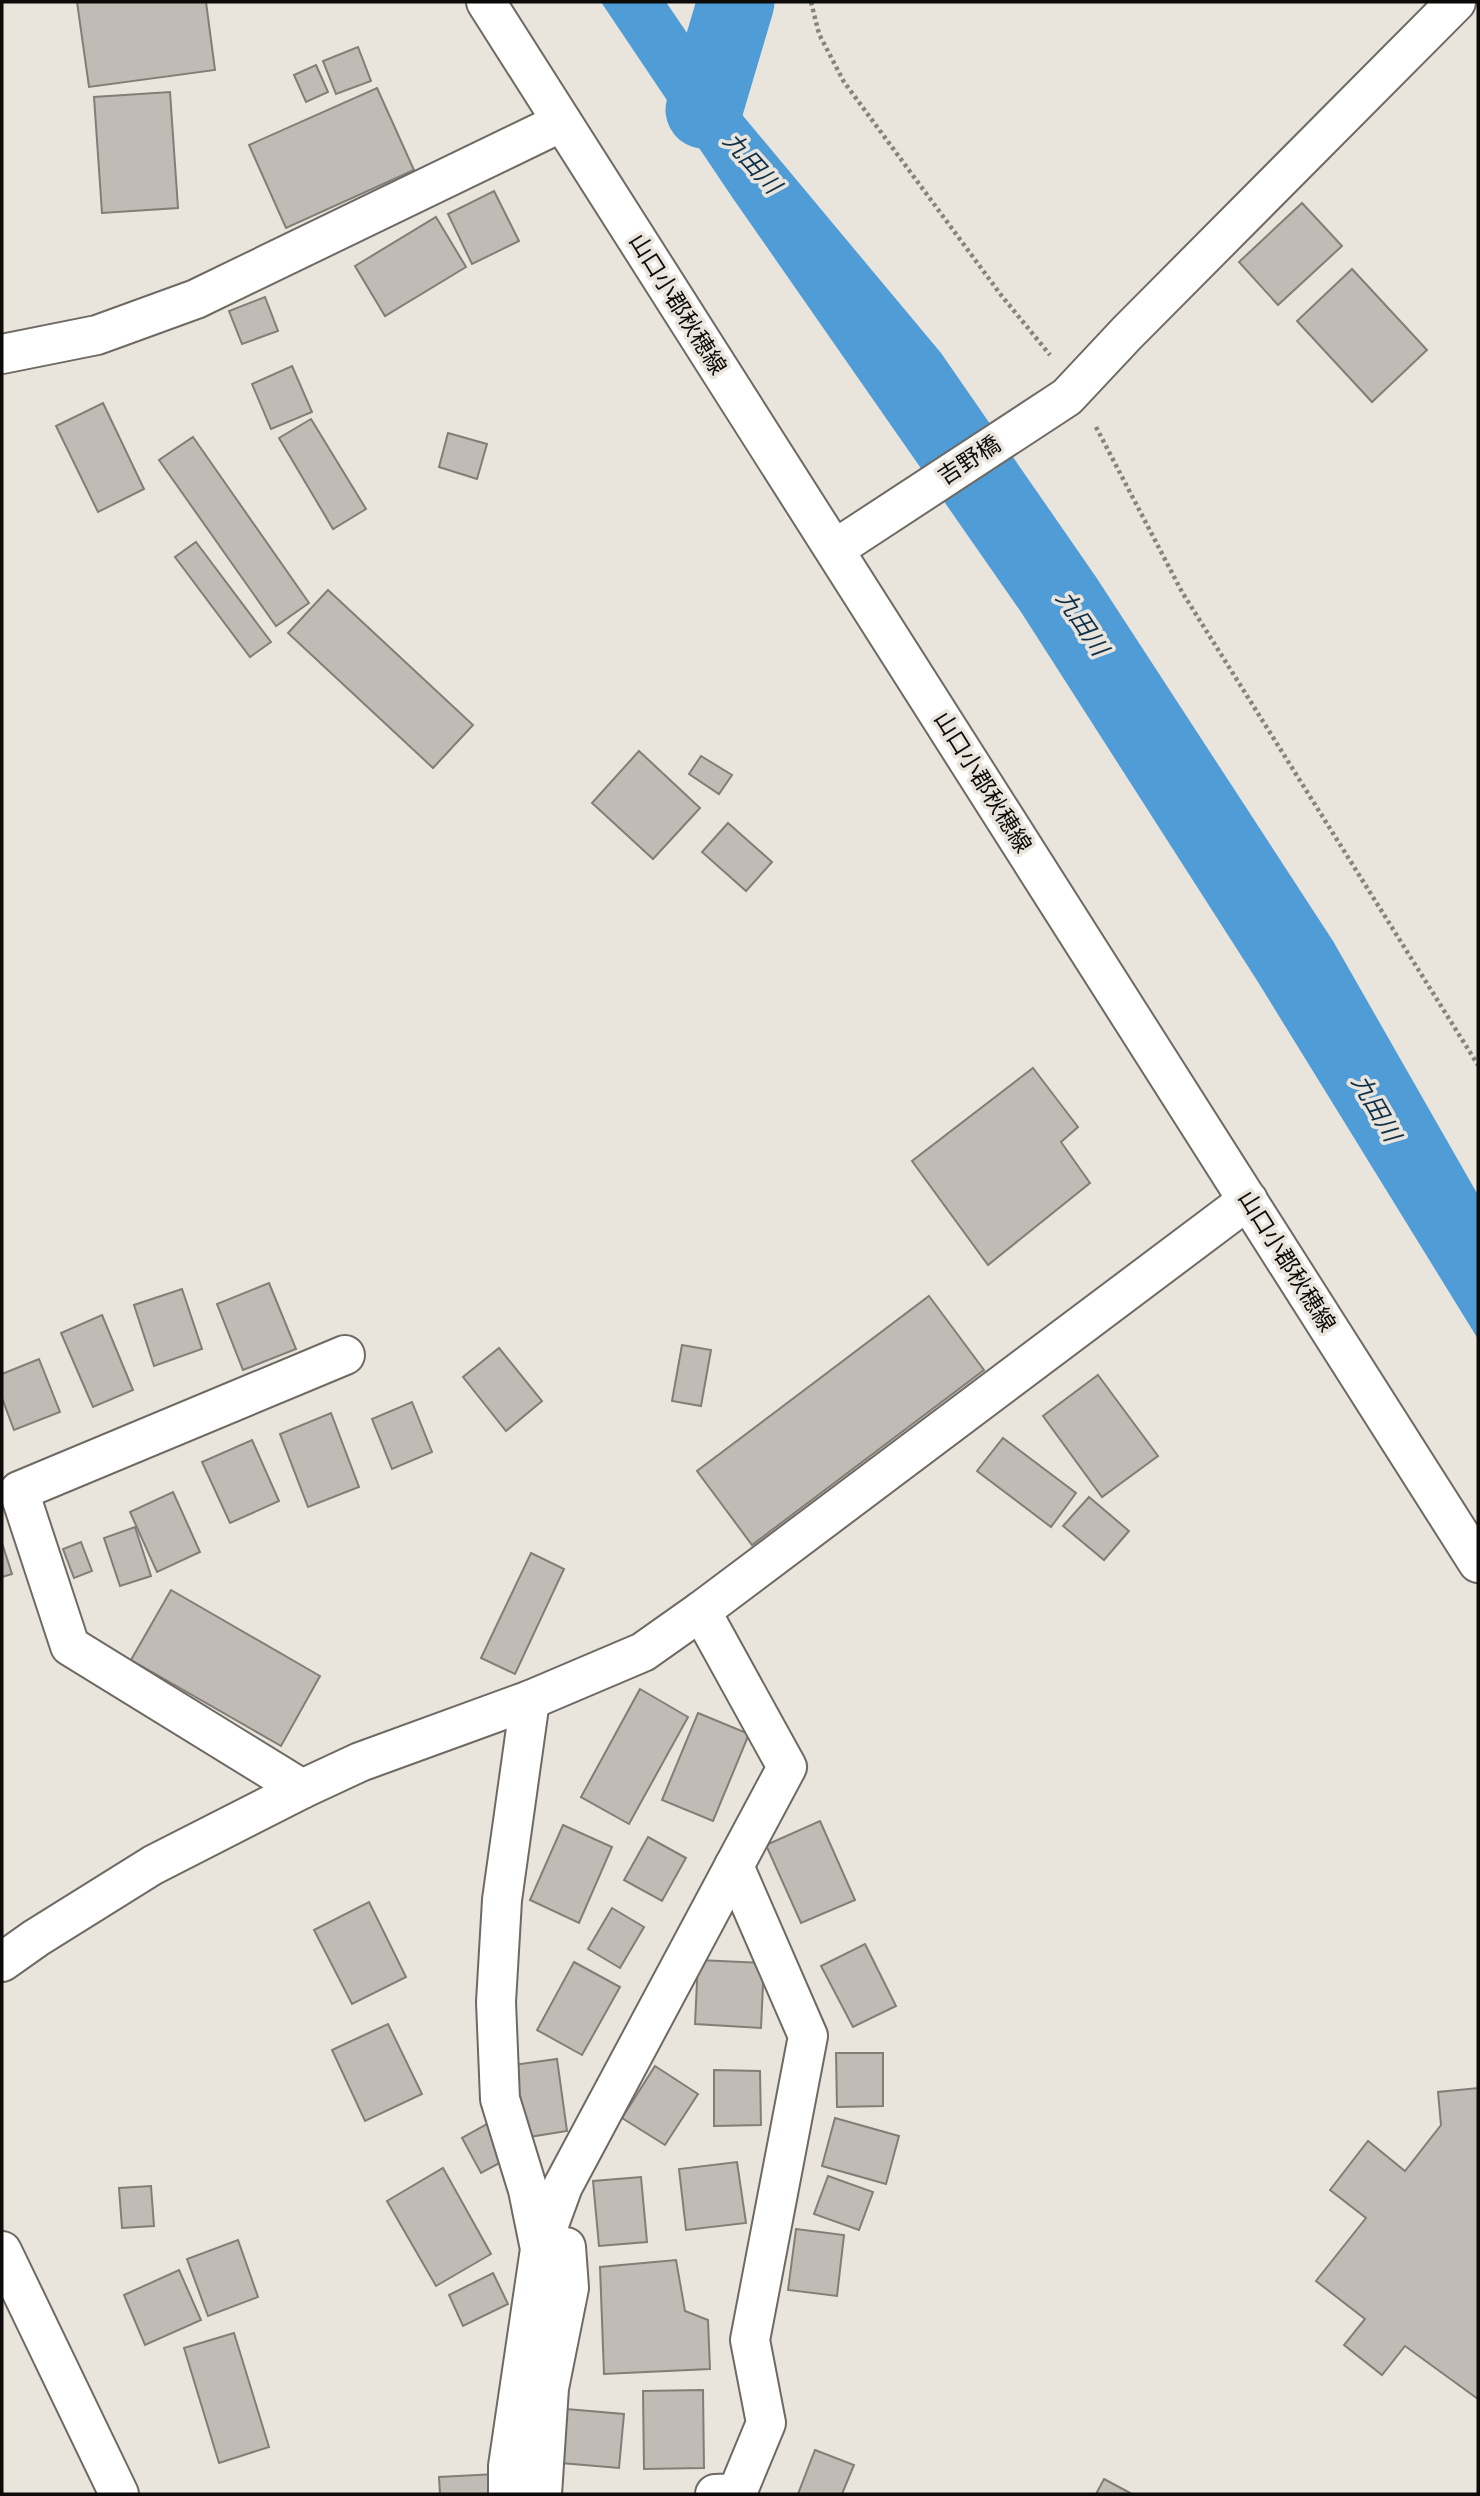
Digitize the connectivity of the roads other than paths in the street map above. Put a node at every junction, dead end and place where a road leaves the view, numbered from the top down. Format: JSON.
{"nodes":[{"id":1,"x":486,"y":2,"type":"edge"},
{"id":2,"x":1456,"y":2,"type":"edge"},
{"id":3,"x":562,"y":122,"type":"junction"},
{"id":4,"x":2,"y":354,"type":"edge"},
{"id":5,"x":835,"y":550,"type":"junction"},
{"id":6,"x":1248,"y":1200,"type":"junction"},
{"id":7,"x":345,"y":1355,"type":"dead end"},
{"id":8,"x":1478,"y":1563,"type":"edge"},
{"id":9,"x":701,"y":1611,"type":"junction"},
{"id":10,"x":530,"y":1700,"type":"junction"},
{"id":11,"x":302,"y":1789,"type":"junction"},
{"id":12,"x":734,"y":1866,"type":"junction"},
{"id":13,"x":2,"y":1962,"type":"edge"},
{"id":14,"x":540,"y":2249,"type":"junction"},
{"id":15,"x":2,"y":2251,"type":"edge"},
{"id":16,"x":119,"y":2494,"type":"edge"},
{"id":17,"x":508,"y":2494,"type":"edge"},
{"id":18,"x":542,"y":2494,"type":"edge"},
{"id":19,"x":715,"y":2494,"type":"edge"}],
"edges":[{"from":1,"to":3,"type":"street","name":"山口小郡秋穂線"},
{"from":2,"to":5,"type":"street","name":"吉野橋"},
{"from":3,"to":4,"type":"street"},
{"from":3,"to":5,"type":"street","name":"山口小郡秋穂線"},
{"from":5,"to":6,"type":"street","name":"山口小郡秋穂線"},
{"from":6,"to":8,"type":"street","name":"山口小郡秋穂線"},
{"from":6,"to":9,"type":"street"},
{"from":7,"to":11,"type":"street"},
{"from":9,"to":10,"type":"street"},
{"from":9,"to":12,"type":"street"},
{"from":10,"to":11,"type":"street"},
{"from":10,"to":14,"type":"street"},
{"from":11,"to":13,"type":"street"},
{"from":12,"to":14,"type":"street"},
{"from":12,"to":19,"type":"street"},
{"from":14,"to":17,"type":"street"},
{"from":14,"to":18,"type":"street"},
{"from":15,"to":16,"type":"street"}]}
